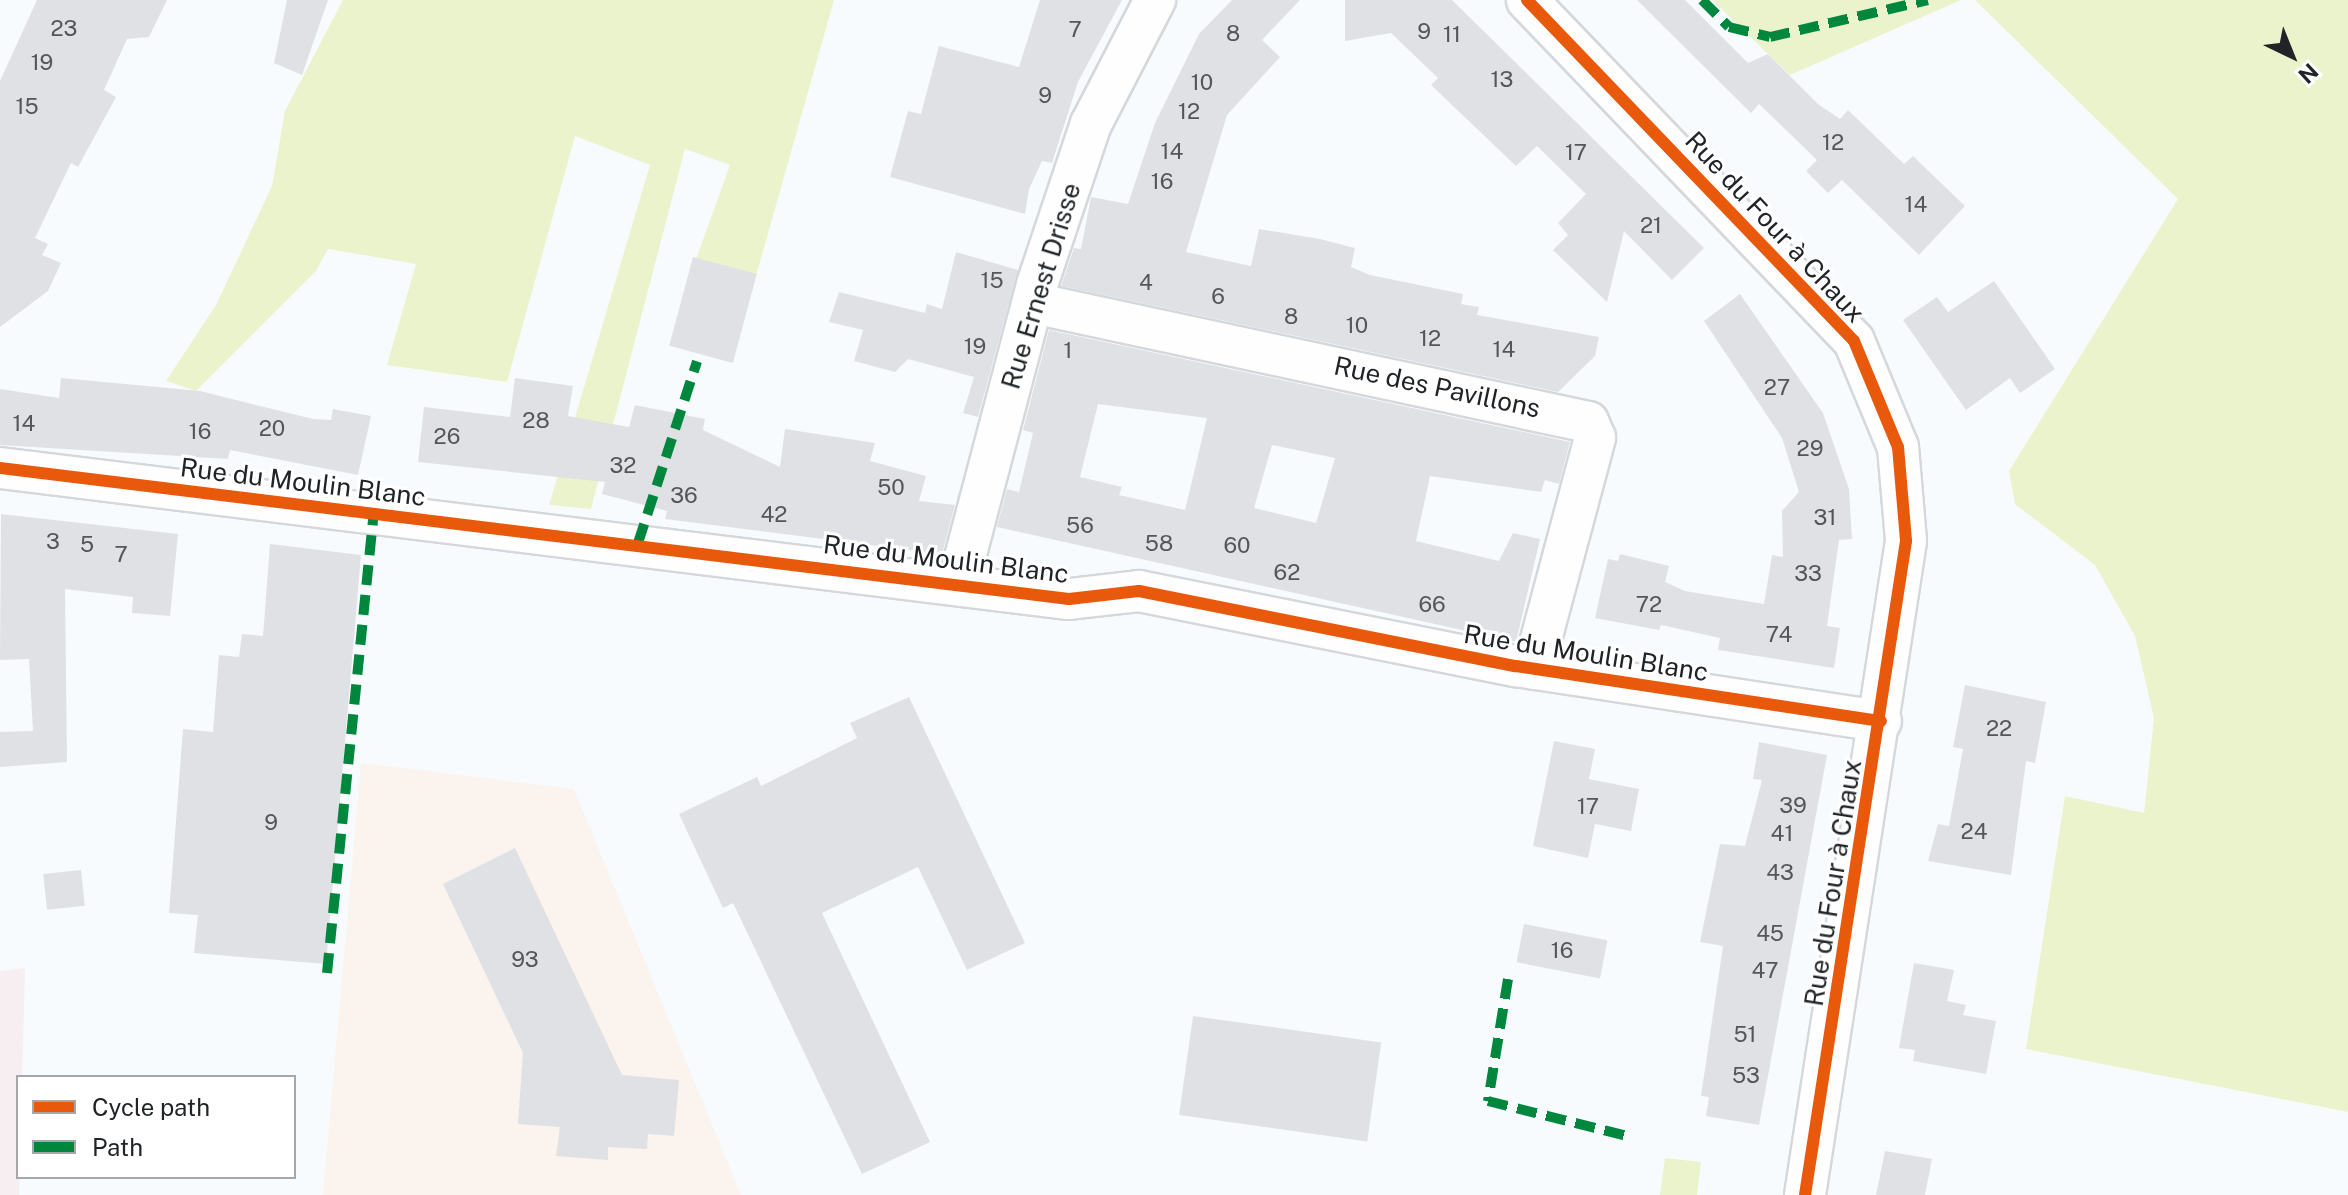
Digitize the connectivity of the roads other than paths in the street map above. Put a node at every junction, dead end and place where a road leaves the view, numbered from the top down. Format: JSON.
{"nodes":[{"id":1,"x":1155,"y":0,"type":"edge"},
{"id":2,"x":1527,"y":0,"type":"edge"},
{"id":3,"x":1033,"y":303,"type":"junction"},
{"id":4,"x":0,"y":468,"type":"edge"},
{"id":5,"x":958,"y":584,"type":"junction"},
{"id":6,"x":1533,"y":669,"type":"junction"},
{"id":7,"x":1881,"y":721,"type":"junction"},
{"id":8,"x":1805,"y":1195,"type":"edge"}],
"edges":[{"from":1,"to":3,"type":"street","name":"Rue Ernest Drisse"},
{"from":2,"to":7,"type":"street","name":"Rue du Four à Chaux"},
{"from":3,"to":5,"type":"street","name":"Rue Ernest Drisse"},
{"from":3,"to":6,"type":"street","name":"Rue des Pavillons"},
{"from":4,"to":5,"type":"street","name":"Rue du Moulin Blanc"},
{"from":5,"to":6,"type":"street","name":"Rue du Moulin Blanc"},
{"from":6,"to":7,"type":"street","name":"Rue du Moulin Blanc"},
{"from":7,"to":8,"type":"street","name":"Rue du Four à Chaux"}]}
